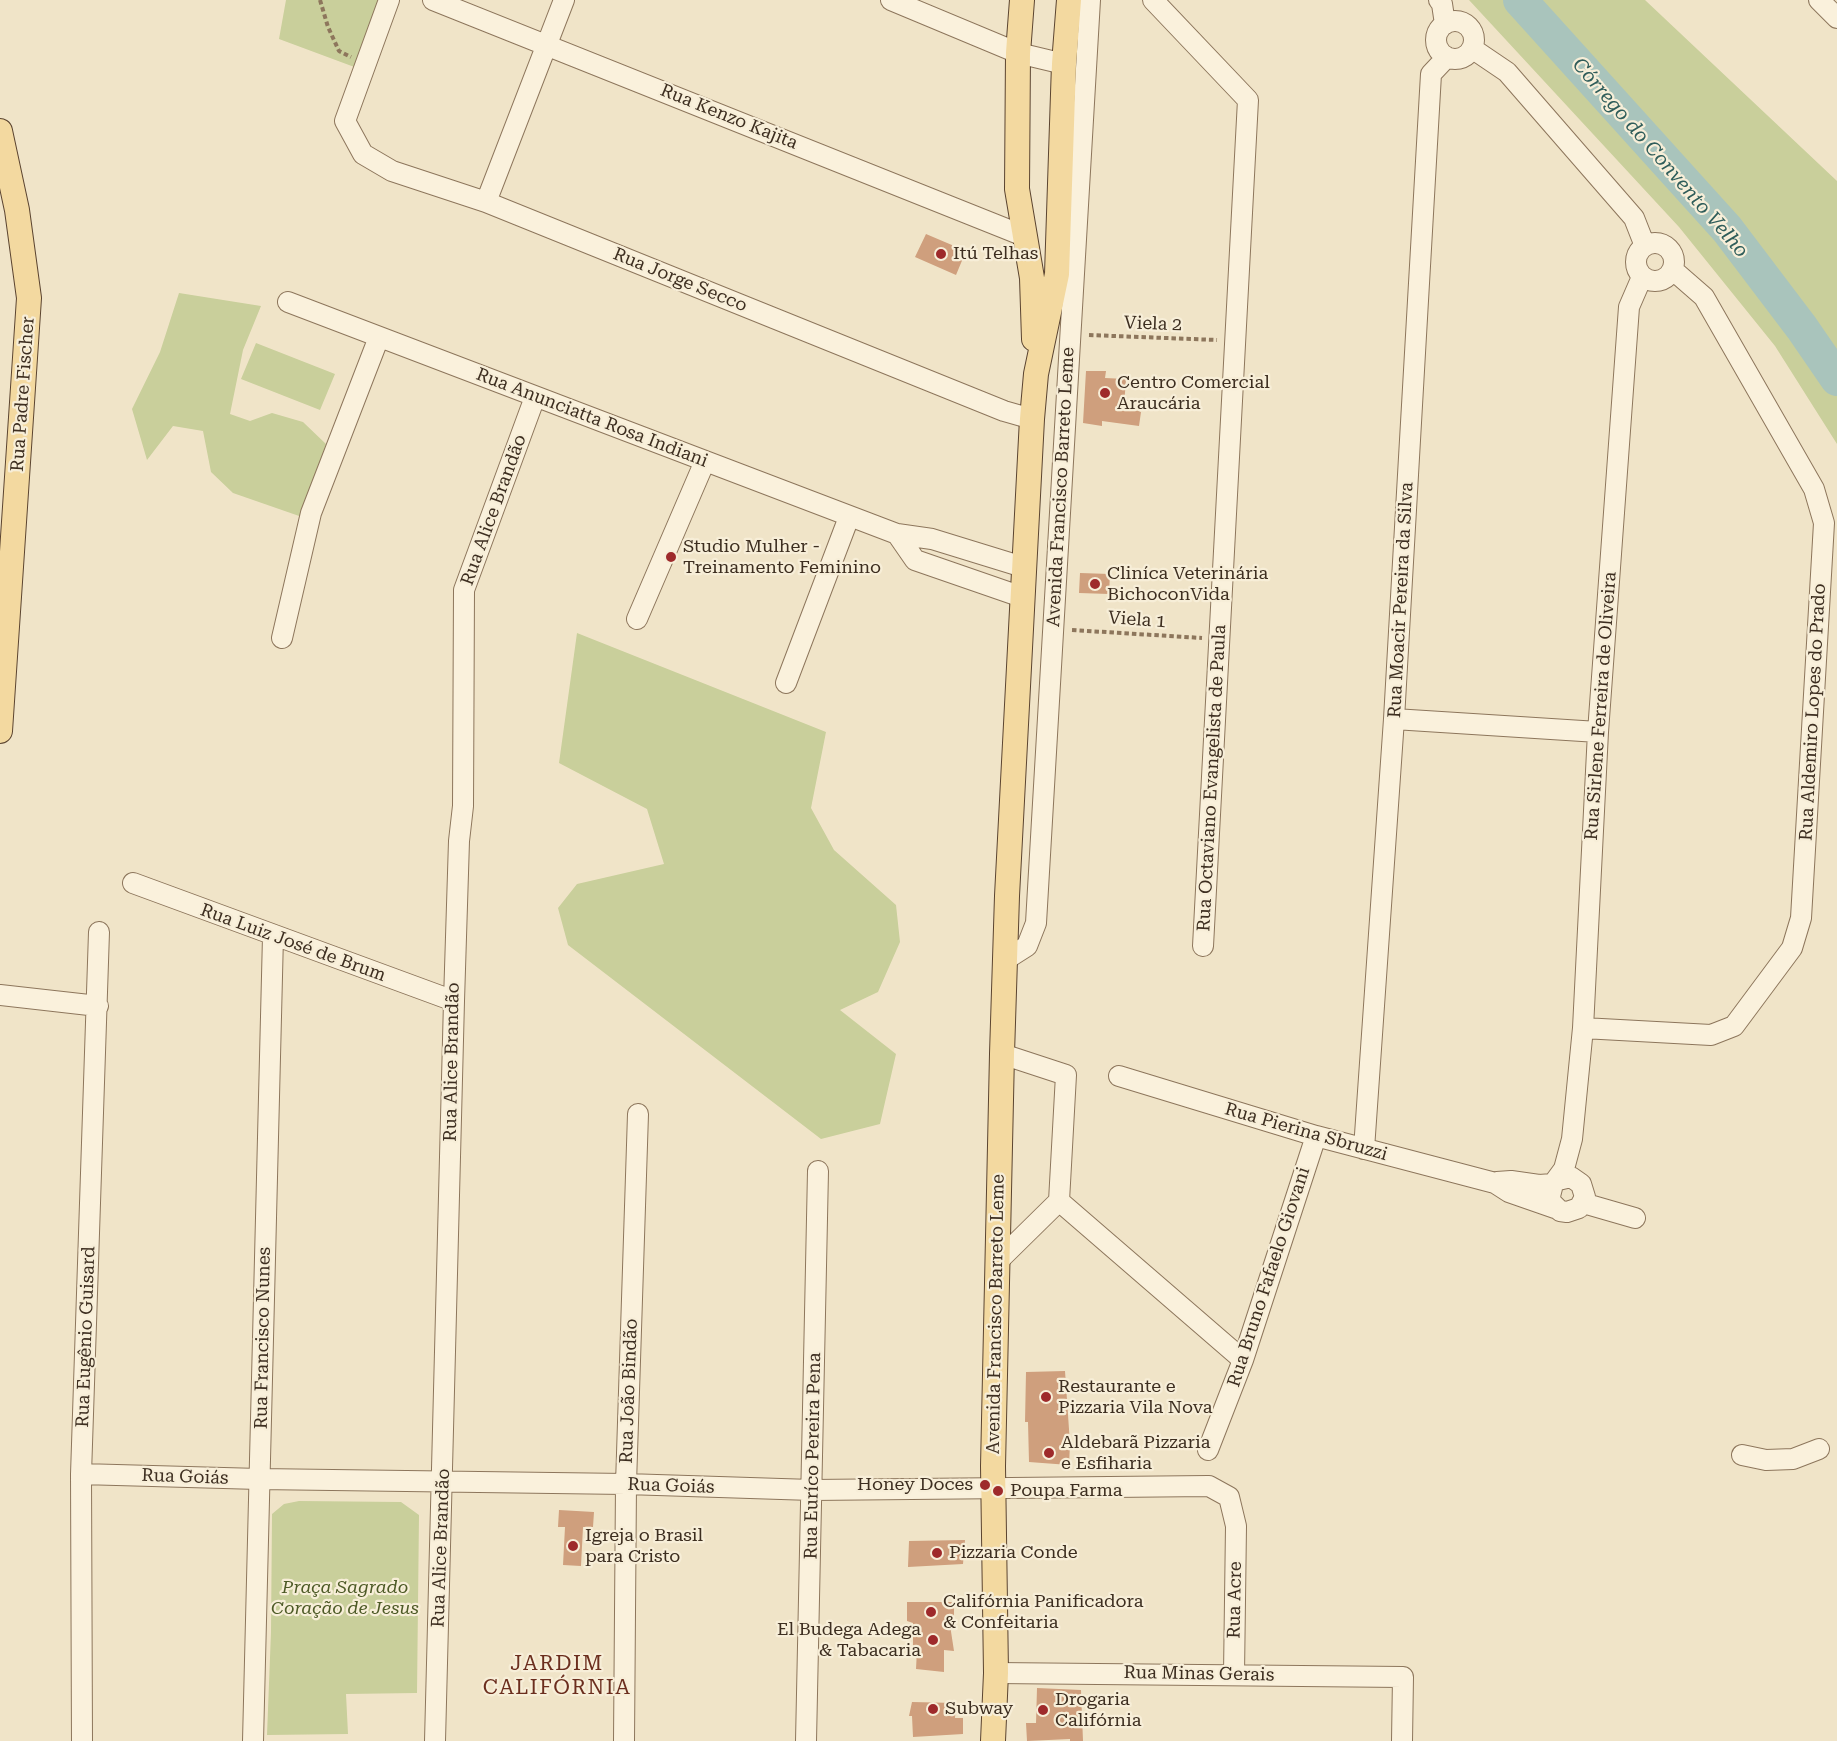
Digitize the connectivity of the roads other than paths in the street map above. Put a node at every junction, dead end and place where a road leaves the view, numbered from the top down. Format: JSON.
{"nodes":[{"id":1,"x":389,"y":0,"type":"edge"},
{"id":2,"x":433,"y":0,"type":"edge"},
{"id":3,"x":564,"y":0,"type":"edge"},
{"id":4,"x":891,"y":0,"type":"edge"},
{"id":5,"x":1022,"y":0,"type":"edge"},
{"id":6,"x":1069,"y":0,"type":"edge"},
{"id":7,"x":1090,"y":0,"type":"edge"},
{"id":8,"x":1153,"y":0,"type":"edge"},
{"id":9,"x":1439,"y":0,"type":"edge"},
{"id":10,"x":1819,"y":0,"type":"edge"},
{"id":11,"x":1837,"y":18,"type":"edge"},
{"id":12,"x":1445,"y":24,"type":"junction"},
{"id":13,"x":547,"y":44,"type":"junction"},
{"id":14,"x":1473,"y":49,"type":"junction"},
{"id":15,"x":1018,"y":53,"type":"junction"},
{"id":16,"x":1447,"y":57,"type":"junction"},
{"id":17,"x":1064,"y":64,"type":"junction"},
{"id":18,"x":0,"y":131,"type":"edge"},
{"id":19,"x":486,"y":202,"type":"junction"},
{"id":20,"x":8,"y":211,"type":"edge"},
{"id":21,"x":1024,"y":236,"type":"junction"},
{"id":22,"x":1645,"y":246,"type":"junction"},
{"id":23,"x":1673,"y":270,"type":"junction"},
{"id":24,"x":1642,"y":277,"type":"junction"},
{"id":25,"x":288,"y":302,"type":"dead end"},
{"id":26,"x":379,"y":337,"type":"junction"},
{"id":27,"x":1036,"y":374,"type":"junction"},
{"id":28,"x":535,"y":397,"type":"junction"},
{"id":29,"x":1032,"y":419,"type":"junction"},
{"id":30,"x":705,"y":461,"type":"junction"},
{"id":31,"x":849,"y":516,"type":"junction"},
{"id":32,"x":897,"y":534,"type":"junction"},
{"id":33,"x":6,"y":545,"type":"edge"},
{"id":34,"x":1023,"y":567,"type":"junction"},
{"id":35,"x":1022,"y":597,"type":"junction"},
{"id":36,"x":637,"y":619,"type":"dead end"},
{"id":37,"x":282,"y":638,"type":"dead end"},
{"id":38,"x":786,"y":683,"type":"dead end"},
{"id":39,"x":1394,"y":719,"type":"junction"},
{"id":40,"x":0,"y":731,"type":"edge"},
{"id":41,"x":1598,"y":732,"type":"junction"},
{"id":42,"x":133,"y":883,"type":"dead end"},
{"id":43,"x":99,"y":932,"type":"dead end"},
{"id":44,"x":273,"y":936,"type":"junction"},
{"id":45,"x":1203,"y":946,"type":"dead end"},
{"id":46,"x":1005,"y":960,"type":"junction"},
{"id":47,"x":0,"y":995,"type":"edge"},
{"id":48,"x":454,"y":1001,"type":"junction"},
{"id":49,"x":98,"y":1006,"type":"junction"},
{"id":50,"x":1583,"y":1028,"type":"junction"},
{"id":51,"x":1002,"y":1054,"type":"junction"},
{"id":52,"x":1119,"y":1076,"type":"dead end"},
{"id":53,"x":638,"y":1113,"type":"dead end"},
{"id":54,"x":1316,"y":1136,"type":"junction"},
{"id":55,"x":1364,"y":1149,"type":"junction"},
{"id":56,"x":818,"y":1172,"type":"dead end"},
{"id":57,"x":1563,"y":1181,"type":"junction"},
{"id":58,"x":1495,"y":1183,"type":"junction"},
{"id":59,"x":1059,"y":1201,"type":"junction"},
{"id":60,"x":1583,"y":1203,"type":"junction"},
{"id":61,"x":1555,"y":1208,"type":"junction"},
{"id":62,"x":1635,"y":1218,"type":"dead end"},
{"id":63,"x":998,"y":1262,"type":"junction"},
{"id":64,"x":1243,"y":1360,"type":"junction"},
{"id":65,"x":1819,"y":1449,"type":"dead end"},
{"id":66,"x":1208,"y":1450,"type":"dead end"},
{"id":67,"x":1742,"y":1455,"type":"dead end"},
{"id":68,"x":81,"y":1474,"type":"junction"},
{"id":69,"x":260,"y":1479,"type":"junction"},
{"id":70,"x":442,"y":1481,"type":"junction"},
{"id":71,"x":626,"y":1484,"type":"junction"},
{"id":72,"x":993,"y":1488,"type":"junction"},
{"id":73,"x":812,"y":1490,"type":"junction"},
{"id":74,"x":1236,"y":1526,"type":"joint"},
{"id":75,"x":996,"y":1673,"type":"junction"},
{"id":76,"x":1234,"y":1674,"type":"junction"},
{"id":77,"x":82,"y":1741,"type":"edge"},
{"id":78,"x":253,"y":1741,"type":"edge"},
{"id":79,"x":435,"y":1741,"type":"edge"},
{"id":80,"x":624,"y":1741,"type":"edge"},
{"id":81,"x":806,"y":1741,"type":"edge"},
{"id":82,"x":993,"y":1741,"type":"edge"},
{"id":83,"x":1402,"y":1741,"type":"edge"}],
"edges":[{"from":1,"to":19,"type":"street","name":"Rua Jorge Secco"},
{"from":2,"to":13,"type":"street","name":"Rua Kenzo Kajita"},
{"from":3,"to":13,"type":"street"},
{"from":4,"to":15,"type":"street"},
{"from":5,"to":15,"type":"main road","name":"Avenida Francisco Barreto Leme"},
{"from":6,"to":17,"type":"main road","name":"Avenida Francisco Barreto Leme"},
{"from":7,"to":46,"type":"street","name":"Avenida Francisco Barreto Leme"},
{"from":8,"to":45,"type":"street","name":"Rua Octaviano Evangelista de Paula"},
{"from":9,"to":12,"type":"street"},
{"from":10,"to":11,"type":"street"},
{"from":12,"to":14,"type":"street"},
{"from":12,"to":16,"type":"street"},
{"from":13,"to":19,"type":"street"},
{"from":13,"to":21,"type":"street","name":"Rua Kenzo Kajita"},
{"from":14,"to":16,"type":"street"},
{"from":14,"to":22,"type":"street"},
{"from":15,"to":17,"type":"street"},
{"from":15,"to":21,"type":"main road","name":"Avenida Francisco Barreto Leme"},
{"from":16,"to":39,"type":"street","name":"Rua Moacir Pereira da Silva"},
{"from":17,"to":27,"type":"main road","name":"Avenida Francisco Barreto Leme"},
{"from":18,"to":20,"type":"main road","name":"Rua Padre Fischer"},
{"from":19,"to":29,"type":"street","name":"Rua Jorge Secco"},
{"from":20,"to":33,"type":"main road","name":"Rua Padre Fischer"},
{"from":21,"to":27,"type":"main road","name":"Avenida Francisco Barreto Leme"},
{"from":22,"to":23,"type":"street"},
{"from":22,"to":24,"type":"street"},
{"from":23,"to":24,"type":"street"},
{"from":23,"to":50,"type":"street","name":"Rua Aldemiro Lopes do Prado"},
{"from":24,"to":41,"type":"street","name":"Rua Sirlene Ferreira de Oliveira"},
{"from":25,"to":26,"type":"street","name":"Rua Anunciatta Rosa Indiani"},
{"from":26,"to":28,"type":"street","name":"Rua Anunciatta Rosa Indiani"},
{"from":26,"to":37,"type":"street"},
{"from":27,"to":29,"type":"main road","name":"Avenida Francisco Barreto Leme"},
{"from":28,"to":30,"type":"street","name":"Rua Anunciatta Rosa Indiani"},
{"from":28,"to":48,"type":"street","name":"Rua Alice Brandão"},
{"from":29,"to":34,"type":"main road","name":"Avenida Francisco Barreto Leme"},
{"from":30,"to":31,"type":"street","name":"Rua Anunciatta Rosa Indiani"},
{"from":30,"to":36,"type":"street"},
{"from":31,"to":32,"type":"street","name":"Rua Anunciatta Rosa Indiani"},
{"from":31,"to":38,"type":"street"},
{"from":32,"to":34,"type":"street","name":"Rua Anunciatta Rosa Indiani"},
{"from":32,"to":35,"type":"street"},
{"from":33,"to":40,"type":"main road","name":"Rua Padre Fischer"},
{"from":34,"to":35,"type":"main road","name":"Avenida Francisco Barreto Leme"},
{"from":35,"to":46,"type":"main road","name":"Avenida Francisco Barreto Leme"},
{"from":39,"to":41,"type":"street"},
{"from":39,"to":55,"type":"street","name":"Rua Moacir Pereira da Silva"},
{"from":41,"to":50,"type":"street","name":"Rua Sirlene Ferreira de Oliveira"},
{"from":42,"to":44,"type":"street","name":"Rua Luiz José de Brum"},
{"from":43,"to":49,"type":"street","name":"Rua Eugênio Guisard"},
{"from":44,"to":48,"type":"street","name":"Rua Luiz José de Brum"},
{"from":44,"to":69,"type":"street","name":"Rua Francisco Nunes"},
{"from":46,"to":51,"type":"main road","name":"Avenida Francisco Barreto Leme"},
{"from":47,"to":49,"type":"street"},
{"from":48,"to":70,"type":"street","name":"Rua Alice Brandão"},
{"from":49,"to":68,"type":"street","name":"Rua Eugênio Guisard"},
{"from":50,"to":57,"type":"street","name":"Rua Sirlene Ferreira de Oliveira"},
{"from":51,"to":59,"type":"street"},
{"from":51,"to":63,"type":"main road","name":"Avenida Francisco Barreto Leme"},
{"from":52,"to":54,"type":"street","name":"Rua Pierina Sbruzzi"},
{"from":53,"to":71,"type":"street","name":"Rua João Bindão"},
{"from":54,"to":55,"type":"street","name":"Rua Pierina Sbruzzi"},
{"from":54,"to":64,"type":"street","name":"Rua Bruno Fafaelo Giovani"},
{"from":55,"to":58,"type":"street","name":"Rua Pierina Sbruzzi"},
{"from":56,"to":73,"type":"street","name":"Rua Euríco Pereira Pena"},
{"from":57,"to":58,"type":"street","name":"Rua Pierina Sbruzzi"},
{"from":57,"to":60,"type":"street"},
{"from":57,"to":61,"type":"street"},
{"from":58,"to":61,"type":"street","name":"Rua Pierina Sbruzzi"},
{"from":59,"to":63,"type":"street"},
{"from":59,"to":64,"type":"street"},
{"from":60,"to":61,"type":"street"},
{"from":60,"to":62,"type":"street"},
{"from":63,"to":72,"type":"main road","name":"Avenida Francisco Barreto Leme"},
{"from":64,"to":66,"type":"street","name":"Rua Bruno Fafaelo Giovani"},
{"from":65,"to":67,"type":"street"},
{"from":68,"to":69,"type":"street","name":"Rua Goiás"},
{"from":68,"to":77,"type":"street","name":"Rua Eugênio Guisard"},
{"from":69,"to":70,"type":"street","name":"Rua Goiás"},
{"from":69,"to":78,"type":"street","name":"Rua Francisco Nunes"},
{"from":70,"to":71,"type":"street","name":"Rua Goiás"},
{"from":70,"to":79,"type":"street","name":"Rua Alice Brandão"},
{"from":71,"to":73,"type":"street","name":"Rua Goiás"},
{"from":71,"to":80,"type":"street","name":"Rua João Bindão"},
{"from":72,"to":73,"type":"street","name":"Rua Goiás"},
{"from":72,"to":74,"type":"street","name":"Rua Goiás"},
{"from":72,"to":75,"type":"main road","name":"Avenida Francisco Barreto Leme"},
{"from":73,"to":81,"type":"street","name":"Rua Euríco Pereira Pena"},
{"from":74,"to":76,"type":"street","name":"Rua Acre"},
{"from":75,"to":76,"type":"street","name":"Rua Minas Gerais"},
{"from":75,"to":82,"type":"main road","name":"Avenida Francisco Barreto Leme"},
{"from":76,"to":83,"type":"street","name":"Rua Minas Gerais"}]}
